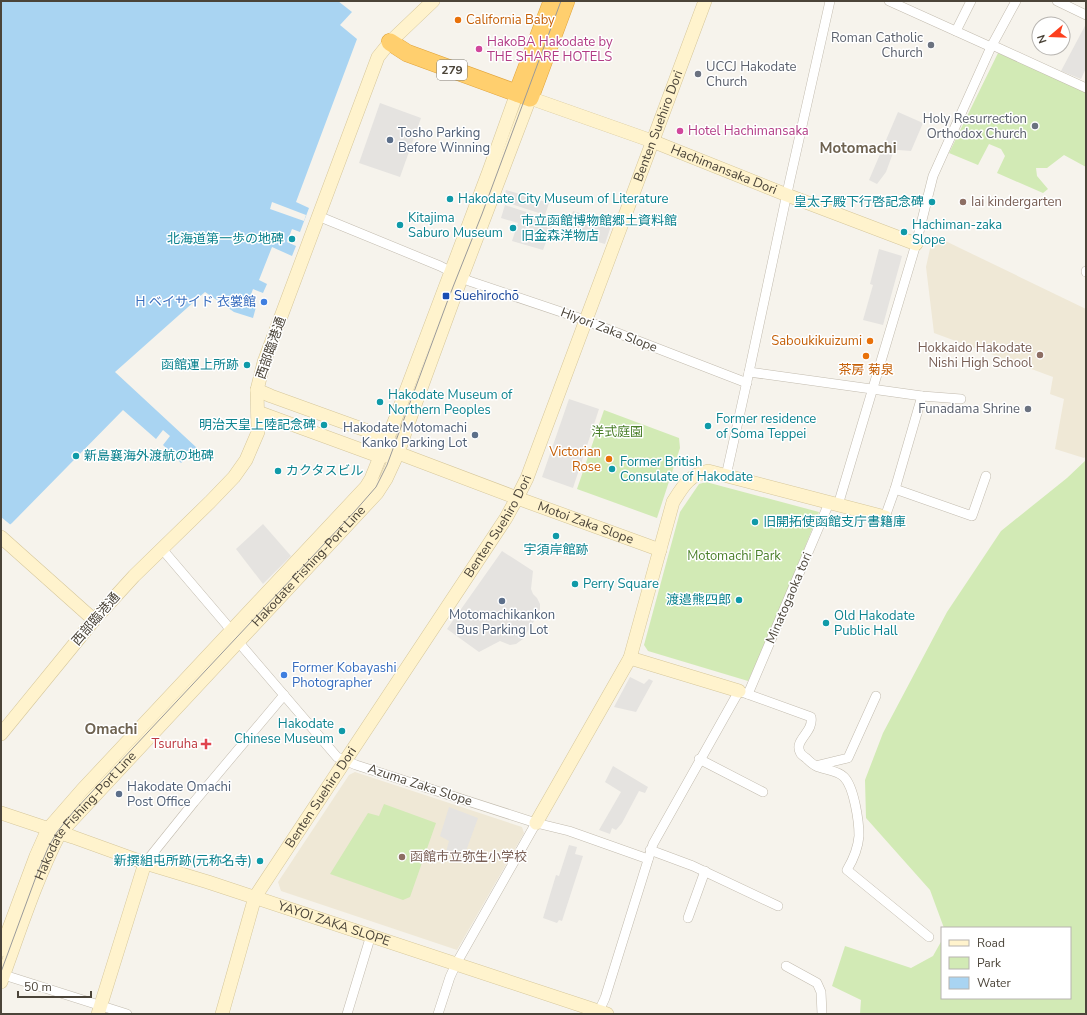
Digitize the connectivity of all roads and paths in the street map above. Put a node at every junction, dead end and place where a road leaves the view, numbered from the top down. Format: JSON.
{"nodes":[{"id":1,"x":433,"y":1,"type":"edge"},
{"id":2,"x":552,"y":1,"type":"edge"},
{"id":3,"x":566,"y":1,"type":"edge"},
{"id":4,"x":705,"y":1,"type":"edge"},
{"id":5,"x":830,"y":1,"type":"edge"},
{"id":6,"x":889,"y":1,"type":"edge"},
{"id":7,"x":971,"y":1,"type":"edge"},
{"id":8,"x":1016,"y":1,"type":"edge"},
{"id":9,"x":1057,"y":1,"type":"edge"},
{"id":10,"x":1086,"y":15,"type":"edge"},
{"id":11,"x":956,"y":31,"type":"junction"},
{"id":12,"x":390,"y":42,"type":"junction"},
{"id":13,"x":992,"y":46,"type":"junction"},
{"id":14,"x":1086,"y":88,"type":"edge"},
{"id":15,"x":523,"y":96,"type":"junction"},
{"id":16,"x":652,"y":141,"type":"junction"},
{"id":17,"x":787,"y":195,"type":"junction"},
{"id":18,"x":318,"y":216,"type":"junction"},
{"id":19,"x":916,"y":244,"type":"junction"},
{"id":20,"x":450,"y":271,"type":"junction"},
{"id":21,"x":466,"y":280,"type":"junction"},
{"id":22,"x":586,"y":320,"type":"junction"},
{"id":23,"x":750,"y":372,"type":"junction"},
{"id":24,"x":747,"y":384,"type":"junction"},
{"id":25,"x":873,"y":389,"type":"junction"},
{"id":26,"x":258,"y":390,"type":"junction"},
{"id":27,"x":922,"y":396,"type":"junction"},
{"id":28,"x":961,"y":398,"type":"dead end"},
{"id":29,"x":258,"y":412,"type":"junction"},
{"id":30,"x":388,"y":439,"type":"junction"},
{"id":31,"x":398,"y":452,"type":"junction"},
{"id":32,"x":381,"y":457,"type":"junction"},
{"id":33,"x":726,"y":476,"type":"junction"},
{"id":34,"x":986,"y":476,"type":"dead end"},
{"id":35,"x":895,"y":489,"type":"junction"},
{"id":36,"x":518,"y":498,"type":"junction"},
{"id":37,"x":834,"y":504,"type":"junction"},
{"id":38,"x":885,"y":517,"type":"joint"},
{"id":39,"x":2,"y":538,"type":"edge"},
{"id":40,"x":162,"y":549,"type":"junction"},
{"id":41,"x":660,"y":550,"type":"junction"},
{"id":42,"x":94,"y":620,"type":"junction"},
{"id":43,"x":234,"y":636,"type":"junction"},
{"id":44,"x":630,"y":658,"type":"junction"},
{"id":45,"x":744,"y":692,"type":"junction"},
{"id":46,"x":284,"y":695,"type":"junction"},
{"id":47,"x":876,"y":696,"type":"dead end"},
{"id":48,"x":1,"y":734,"type":"edge"},
{"id":49,"x":345,"y":760,"type":"junction"},
{"id":50,"x":699,"y":760,"type":"junction"},
{"id":51,"x":816,"y":766,"type":"junction"},
{"id":52,"x":763,"y":792,"type":"dead end"},
{"id":53,"x":1,"y":814,"type":"edge"},
{"id":54,"x":536,"y":823,"type":"junction"},
{"id":55,"x":54,"y":831,"type":"junction"},
{"id":56,"x":649,"y":855,"type":"junction"},
{"id":57,"x":145,"y":863,"type":"junction"},
{"id":58,"x":705,"y":871,"type":"junction"},
{"id":59,"x":255,"y":897,"type":"junction"},
{"id":60,"x":778,"y":906,"type":"dead end"},
{"id":61,"x":688,"y":918,"type":"dead end"},
{"id":62,"x":371,"y":935,"type":"junction"},
{"id":63,"x":929,"y":937,"type":"dead end"},
{"id":64,"x":1,"y":950,"type":"edge"},
{"id":65,"x":456,"y":964,"type":"junction"},
{"id":66,"x":786,"y":966,"type":"dead end"},
{"id":67,"x":2,"y":977,"type":"edge"},
{"id":68,"x":99,"y":1010,"type":"edge"},
{"id":69,"x":601,"y":1013,"type":"edge"},
{"id":70,"x":127,"y":1014,"type":"edge"},
{"id":71,"x":222,"y":1014,"type":"edge"},
{"id":72,"x":347,"y":1014,"type":"edge"},
{"id":73,"x":438,"y":1014,"type":"edge"},
{"id":74,"x":822,"y":1014,"type":"edge"}],
"edges":[{"from":1,"to":12,"type":"street","name":"西部臨港通"},
{"from":2,"to":15,"type":"highway"},
{"from":3,"to":15,"type":"highway"},
{"from":4,"to":16,"type":"street","name":"Benten Suehiro Dori"},
{"from":5,"to":17,"type":"street"},
{"from":6,"to":11,"type":"street"},
{"from":7,"to":11,"type":"street"},
{"from":8,"to":13,"type":"street","name":"Minatogaoka tori"},
{"from":9,"to":10,"type":"street"},
{"from":11,"to":13,"type":"street"},
{"from":12,"to":15,"type":"highway","number":"279"},
{"from":12,"to":18,"type":"street","name":"西部臨港通"},
{"from":13,"to":14,"type":"street"},
{"from":13,"to":19,"type":"street","name":"Minatogaoka tori"},
{"from":15,"to":16,"type":"street","name":"Hachimansaka Dori"},
{"from":15,"to":20,"type":"street","name":"Hakodate Fishing-Port Line"},
{"from":15,"to":21,"type":"street","name":"Hakodate Fishing-Port Line"},
{"from":16,"to":17,"type":"street","name":"Hachimansaka Dori"},
{"from":16,"to":22,"type":"street","name":"Benten Suehiro Dori"},
{"from":17,"to":19,"type":"street","name":"Hachimansaka Dori"},
{"from":17,"to":23,"type":"street"},
{"from":18,"to":20,"type":"street","name":"Hiyori Zaka Slope"},
{"from":18,"to":26,"type":"street","name":"西部臨港通"},
{"from":19,"to":25,"type":"street","name":"Minatogaoka tori"},
{"from":20,"to":21,"type":"street","name":"Hiyori Zaka Slope"},
{"from":20,"to":30,"type":"street","name":"Hakodate Fishing-Port Line"},
{"from":21,"to":22,"type":"street","name":"Hiyori Zaka Slope"},
{"from":21,"to":31,"type":"street","name":"Hakodate Fishing-Port Line"},
{"from":22,"to":24,"type":"street","name":"Hiyori Zaka Slope"},
{"from":22,"to":36,"type":"street","name":"Benten Suehiro Dori"},
{"from":23,"to":24,"type":"street"},
{"from":23,"to":25,"type":"street"},
{"from":24,"to":33,"type":"street"},
{"from":25,"to":27,"type":"street"},
{"from":25,"to":37,"type":"street","name":"Minatogaoka tori"},
{"from":26,"to":29,"type":"street","name":"西部臨港通"},
{"from":26,"to":30,"type":"street"},
{"from":27,"to":28,"type":"street"},
{"from":27,"to":35,"type":"street"},
{"from":29,"to":32,"type":"street"},
{"from":29,"to":40,"type":"street","name":"西部臨港通"},
{"from":30,"to":31,"type":"street"},
{"from":30,"to":32,"type":"street","name":"Hakodate Fishing-Port Line"},
{"from":31,"to":32,"type":"street"},
{"from":31,"to":36,"type":"street","name":"Motoi Zaka Slope"},
{"from":31,"to":43,"type":"street","name":"Hakodate Fishing-Port Line"},
{"from":32,"to":43,"type":"street","name":"Hakodate Fishing-Port Line"},
{"from":33,"to":37,"type":"street"},
{"from":33,"to":41,"type":"street"},
{"from":34,"to":35,"type":"street"},
{"from":35,"to":38,"type":"street"},
{"from":36,"to":41,"type":"street","name":"Motoi Zaka Slope"},
{"from":36,"to":49,"type":"street","name":"Benten Suehiro Dori"},
{"from":37,"to":38,"type":"street"},
{"from":37,"to":45,"type":"street","name":"Minatogaoka tori"},
{"from":39,"to":42,"type":"street"},
{"from":40,"to":42,"type":"street","name":"西部臨港通"},
{"from":40,"to":43,"type":"street","name":"Azuma Zaka Slope"},
{"from":41,"to":44,"type":"street"},
{"from":42,"to":48,"type":"street","name":"西部臨港通"},
{"from":43,"to":46,"type":"street","name":"Azuma Zaka Slope"},
{"from":43,"to":55,"type":"street","name":"Hakodate Fishing-Port Line"},
{"from":44,"to":45,"type":"street"},
{"from":44,"to":54,"type":"street"},
{"from":45,"to":50,"type":"street","name":"Minatogaoka tori"},
{"from":45,"to":51,"type":"street"},
{"from":46,"to":49,"type":"street","name":"Azuma Zaka Slope"},
{"from":46,"to":57,"type":"street"},
{"from":47,"to":51,"type":"street"},
{"from":49,"to":54,"type":"street","name":"Azuma Zaka Slope"},
{"from":49,"to":59,"type":"street","name":"Benten Suehiro Dori"},
{"from":50,"to":52,"type":"street"},
{"from":50,"to":56,"type":"street","name":"Minatogaoka tori"},
{"from":51,"to":63,"type":"street"},
{"from":53,"to":55,"type":"street","name":"YAYOI ZAKA SLOPE"},
{"from":54,"to":56,"type":"street","name":"Azuma Zaka Slope"},
{"from":54,"to":65,"type":"street"},
{"from":55,"to":57,"type":"street","name":"YAYOI ZAKA SLOPE"},
{"from":55,"to":64,"type":"street","name":"Hakodate Fishing-Port Line"},
{"from":55,"to":67,"type":"street","name":"Hakodate Fishing-Port Line"},
{"from":56,"to":58,"type":"street","name":"Azuma Zaka Slope"},
{"from":56,"to":69,"type":"street","name":"Minatogaoka tori"},
{"from":57,"to":59,"type":"street","name":"YAYOI ZAKA SLOPE"},
{"from":57,"to":68,"type":"street"},
{"from":58,"to":60,"type":"street","name":"Azuma Zaka Slope"},
{"from":58,"to":61,"type":"street"},
{"from":59,"to":62,"type":"street","name":"YAYOI ZAKA SLOPE"},
{"from":59,"to":71,"type":"street","name":"Benten Suehiro Dori"},
{"from":62,"to":65,"type":"street","name":"YAYOI ZAKA SLOPE"},
{"from":62,"to":72,"type":"street"},
{"from":65,"to":69,"type":"street","name":"YAYOI ZAKA SLOPE"},
{"from":65,"to":73,"type":"street"},
{"from":66,"to":74,"type":"street"},
{"from":67,"to":68,"type":"street"},
{"from":68,"to":70,"type":"street"}]}
